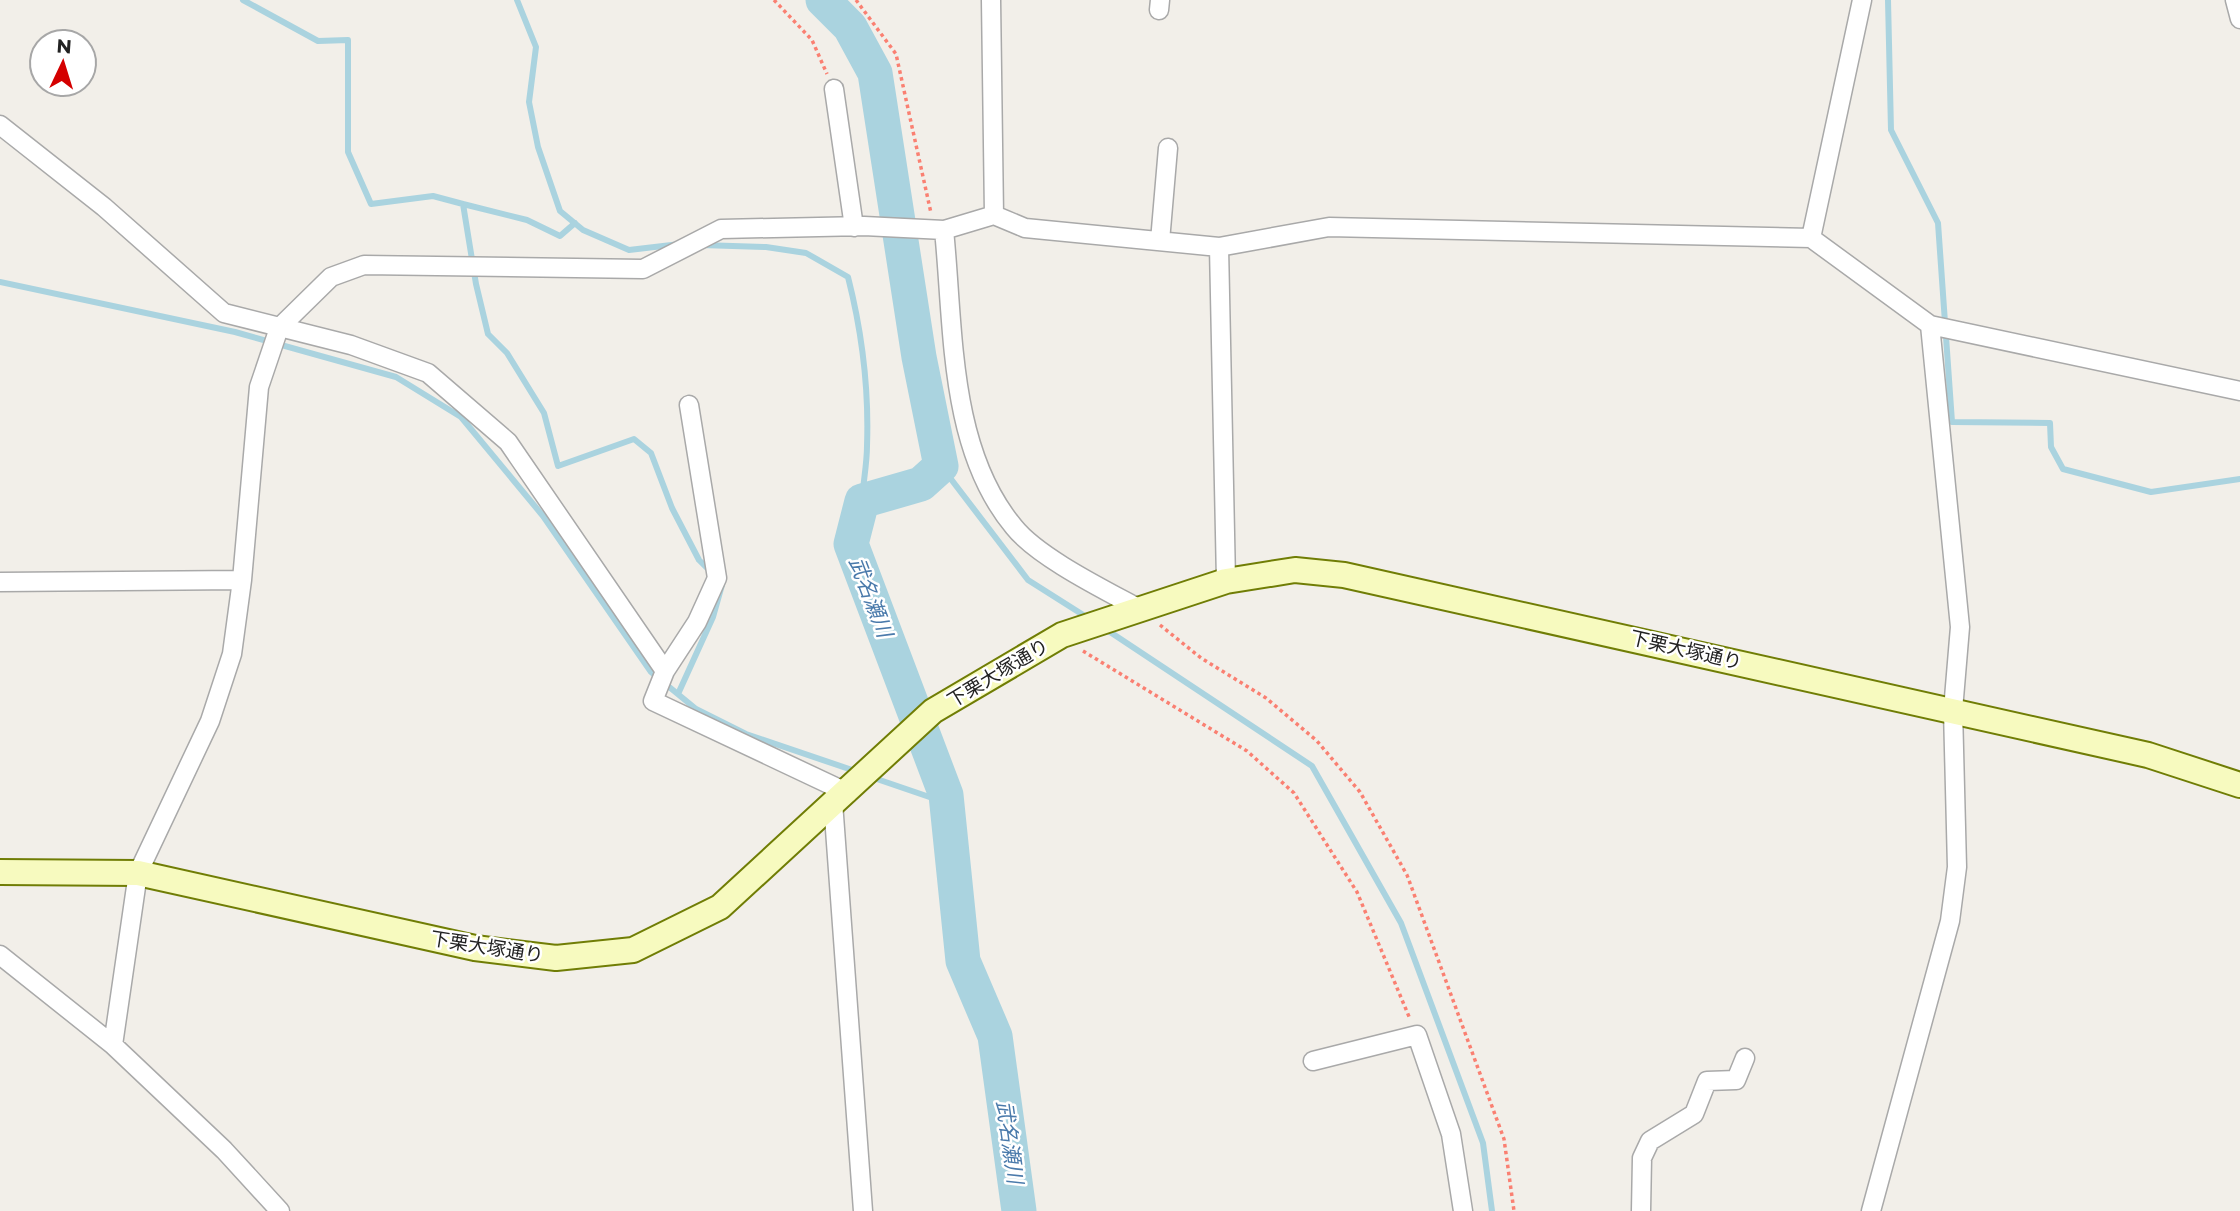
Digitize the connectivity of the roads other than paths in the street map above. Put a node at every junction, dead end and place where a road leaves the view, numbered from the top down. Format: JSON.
{"nodes":[{"id":1,"x":991,"y":0,"type":"edge"},
{"id":2,"x":1862,"y":0,"type":"edge"},
{"id":3,"x":2235,"y":0,"type":"edge"},
{"id":4,"x":2240,"y":19,"type":"edge"},
{"id":5,"x":834,"y":89,"type":"road end"},
{"id":6,"x":0,"y":125,"type":"edge"},
{"id":7,"x":1168,"y":148,"type":"dead end"},
{"id":8,"x":994,"y":215,"type":"junction"},
{"id":9,"x":859,"y":226,"type":"junction"},
{"id":10,"x":935,"y":229,"type":"junction"},
{"id":11,"x":1811,"y":238,"type":"junction"},
{"id":12,"x":1160,"y":241,"type":"junction"},
{"id":13,"x":1219,"y":247,"type":"junction"},
{"id":14,"x":1930,"y":325,"type":"junction"},
{"id":15,"x":279,"y":328,"type":"junction"},
{"id":16,"x":2240,"y":391,"type":"edge"},
{"id":17,"x":689,"y":405,"type":"dead end"},
{"id":18,"x":242,"y":580,"type":"junction"},
{"id":19,"x":1226,"y":581,"type":"junction"},
{"id":20,"x":0,"y":582,"type":"edge"},
{"id":21,"x":1133,"y":610,"type":"junction"},
{"id":22,"x":665,"y":671,"type":"junction"},
{"id":23,"x":1953,"y":710,"type":"junction"},
{"id":24,"x":2240,"y":785,"type":"edge"},
{"id":25,"x":840,"y":797,"type":"junction"},
{"id":26,"x":0,"y":872,"type":"edge"},
{"id":27,"x":138,"y":873,"type":"junction"},
{"id":28,"x":0,"y":955,"type":"edge"},
{"id":29,"x":113,"y":1045,"type":"junction"},
{"id":30,"x":1745,"y":1058,"type":"dead end"},
{"id":31,"x":1312,"y":1061,"type":"dead end"},
{"id":32,"x":280,"y":1211,"type":"edge"},
{"id":33,"x":863,"y":1211,"type":"edge"},
{"id":34,"x":1463,"y":1211,"type":"edge"},
{"id":35,"x":1641,"y":1211,"type":"edge"},
{"id":36,"x":1871,"y":1211,"type":"edge"}],
"edges":[{"from":1,"to":8,"type":"street"},
{"from":2,"to":11,"type":"street"},
{"from":3,"to":4,"type":"street"},
{"from":5,"to":9,"type":"street"},
{"from":6,"to":15,"type":"street"},
{"from":7,"to":12,"type":"street"},
{"from":8,"to":10,"type":"street"},
{"from":8,"to":12,"type":"street"},
{"from":9,"to":10,"type":"street"},
{"from":9,"to":15,"type":"street"},
{"from":10,"to":21,"type":"street"},
{"from":11,"to":13,"type":"street"},
{"from":11,"to":14,"type":"street"},
{"from":12,"to":13,"type":"street"},
{"from":13,"to":19,"type":"street"},
{"from":14,"to":16,"type":"street"},
{"from":14,"to":23,"type":"street"},
{"from":15,"to":18,"type":"street"},
{"from":15,"to":22,"type":"street"},
{"from":17,"to":22,"type":"street"},
{"from":18,"to":20,"type":"street"},
{"from":18,"to":27,"type":"street"},
{"from":19,"to":21,"type":"street","name":"下栗大塚通り"},
{"from":19,"to":23,"type":"street","name":"下栗大塚通り"},
{"from":21,"to":25,"type":"street","name":"下栗大塚通り"},
{"from":22,"to":25,"type":"street"},
{"from":23,"to":24,"type":"street","name":"下栗大塚通り"},
{"from":23,"to":36,"type":"street"},
{"from":25,"to":27,"type":"street","name":"下栗大塚通り"},
{"from":25,"to":33,"type":"street"},
{"from":26,"to":27,"type":"street","name":"下栗大塚通り"},
{"from":27,"to":29,"type":"street"},
{"from":28,"to":29,"type":"street"},
{"from":29,"to":32,"type":"street"},
{"from":30,"to":35,"type":"street"},
{"from":31,"to":34,"type":"street"}]}
